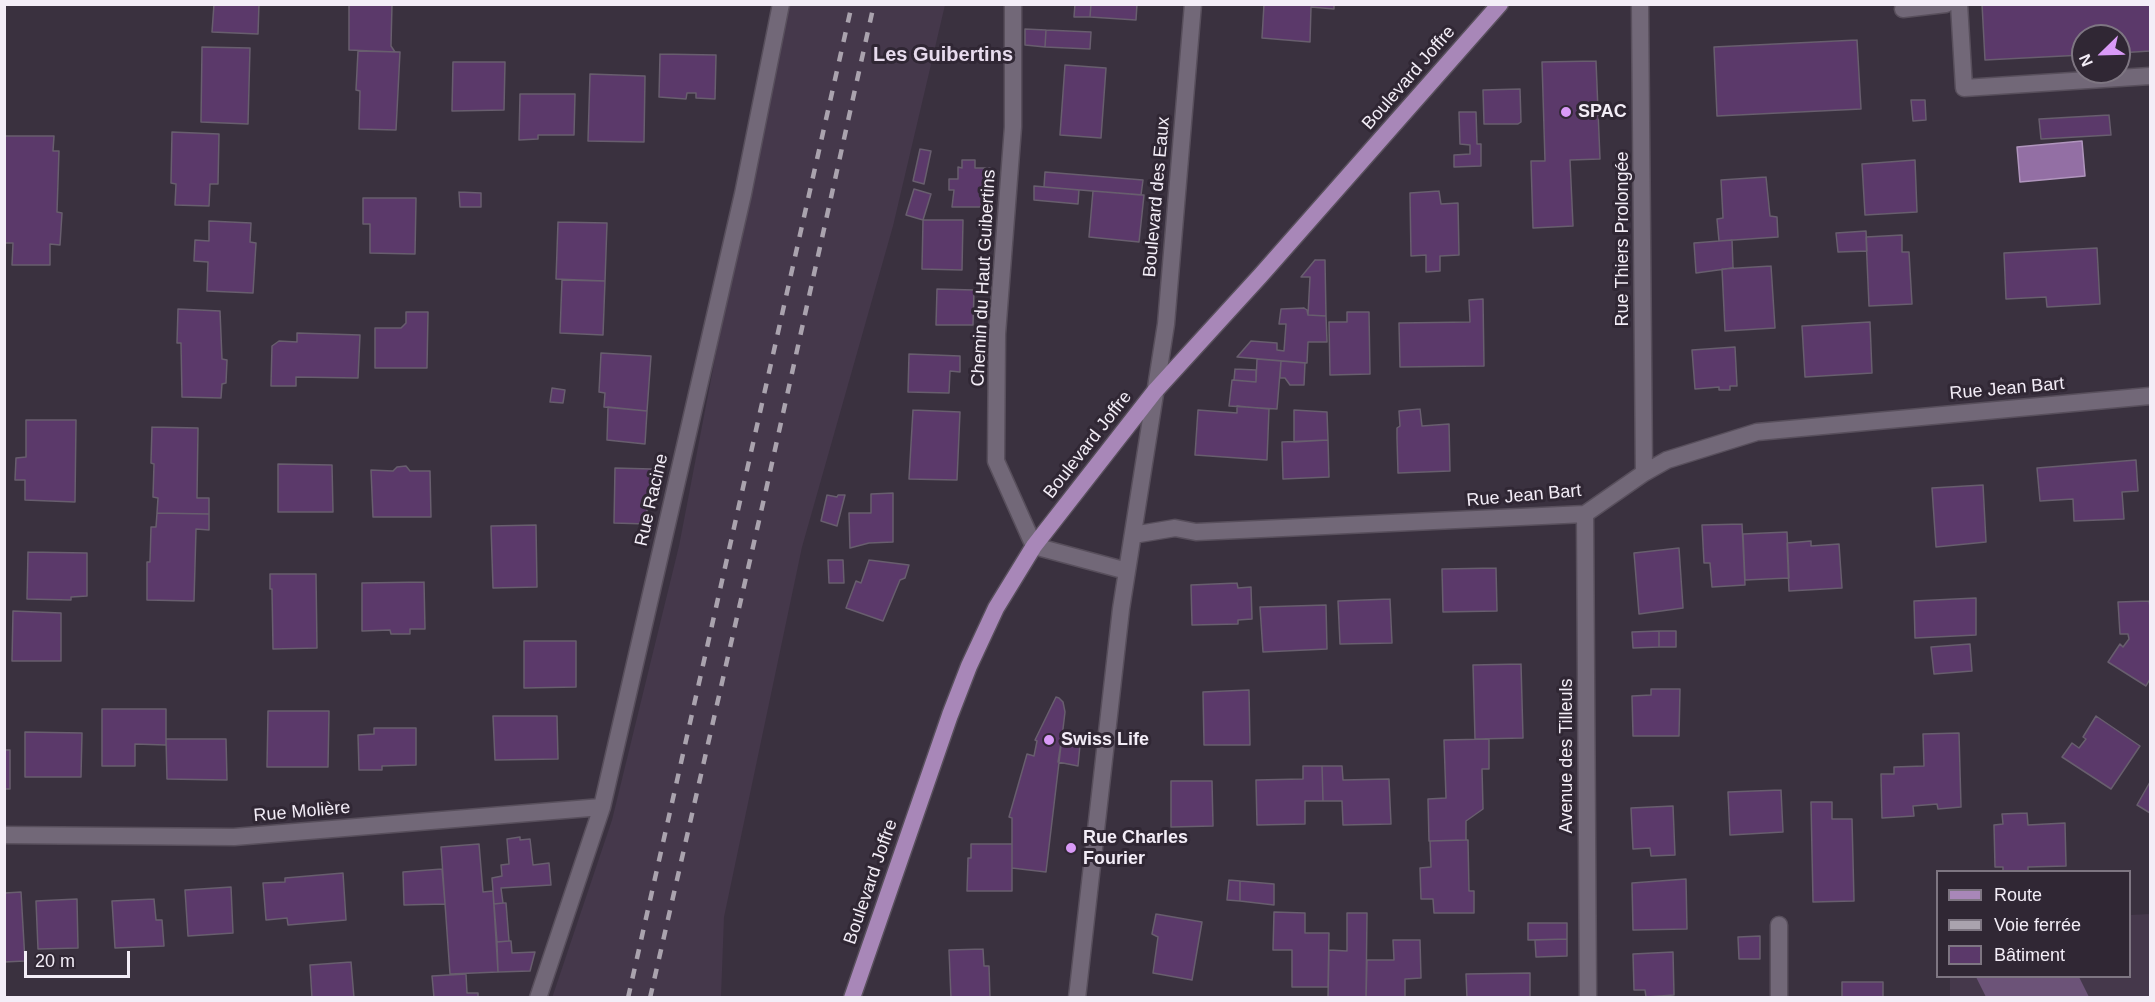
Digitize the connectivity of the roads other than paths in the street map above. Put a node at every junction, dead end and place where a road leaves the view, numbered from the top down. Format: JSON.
{"nodes":[{"id":1,"x":781,"y":4,"type":"edge"},
{"id":2,"x":1013,"y":4,"type":"edge"},
{"id":3,"x":1193,"y":4,"type":"edge"},
{"id":4,"x":1500,"y":4,"type":"edge"},
{"id":5,"x":1640,"y":4,"type":"edge"},
{"id":6,"x":1946,"y":4,"type":"edge"},
{"id":7,"x":1959,"y":4,"type":"edge"},
{"id":8,"x":1903,"y":9,"type":"dead end"},
{"id":9,"x":2151,"y":76,"type":"edge"},
{"id":10,"x":1155,"y":391,"type":"junction"},
{"id":11,"x":2151,"y":396,"type":"edge"},
{"id":12,"x":1644,"y":473,"type":"junction"},
{"id":13,"x":1585,"y":514,"type":"junction"},
{"id":14,"x":1133,"y":535,"type":"junction"},
{"id":15,"x":1034,"y":546,"type":"junction"},
{"id":16,"x":1127,"y":572,"type":"junction"},
{"id":17,"x":602,"y":807,"type":"junction"},
{"id":18,"x":4,"y":835,"type":"edge"},
{"id":19,"x":1779,"y":925,"type":"dead end"},
{"id":20,"x":538,"y":998,"type":"edge"},
{"id":21,"x":852,"y":998,"type":"edge"},
{"id":22,"x":1077,"y":998,"type":"edge"},
{"id":23,"x":1588,"y":998,"type":"edge"},
{"id":24,"x":1779,"y":998,"type":"edge"}],
"edges":[{"from":1,"to":17,"type":"street","name":"Rue Racine"},
{"from":2,"to":15,"type":"street","name":"Chemin du Haut Guibertins"},
{"from":3,"to":10,"type":"street","name":"Boulevard des Eaux"},
{"from":4,"to":10,"type":"main road","name":"Boulevard Joffre"},
{"from":5,"to":12,"type":"street","name":"Rue Thiers Prolongée"},
{"from":6,"to":8,"type":"street"},
{"from":7,"to":9,"type":"street"},
{"from":10,"to":14,"type":"street"},
{"from":10,"to":15,"type":"main road","name":"Boulevard Joffre"},
{"from":11,"to":12,"type":"street","name":"Rue Jean Bart"},
{"from":12,"to":13,"type":"street","name":"Rue Jean Bart"},
{"from":13,"to":14,"type":"street","name":"Rue Jean Bart"},
{"from":13,"to":23,"type":"street","name":"Avenue des Tilleuls"},
{"from":14,"to":16,"type":"street"},
{"from":15,"to":16,"type":"street"},
{"from":15,"to":21,"type":"main road","name":"Boulevard Joffre"},
{"from":16,"to":22,"type":"street"},
{"from":17,"to":18,"type":"street","name":"Rue Molière"},
{"from":17,"to":20,"type":"street","name":"Rue Racine"},
{"from":19,"to":24,"type":"street"}]}
